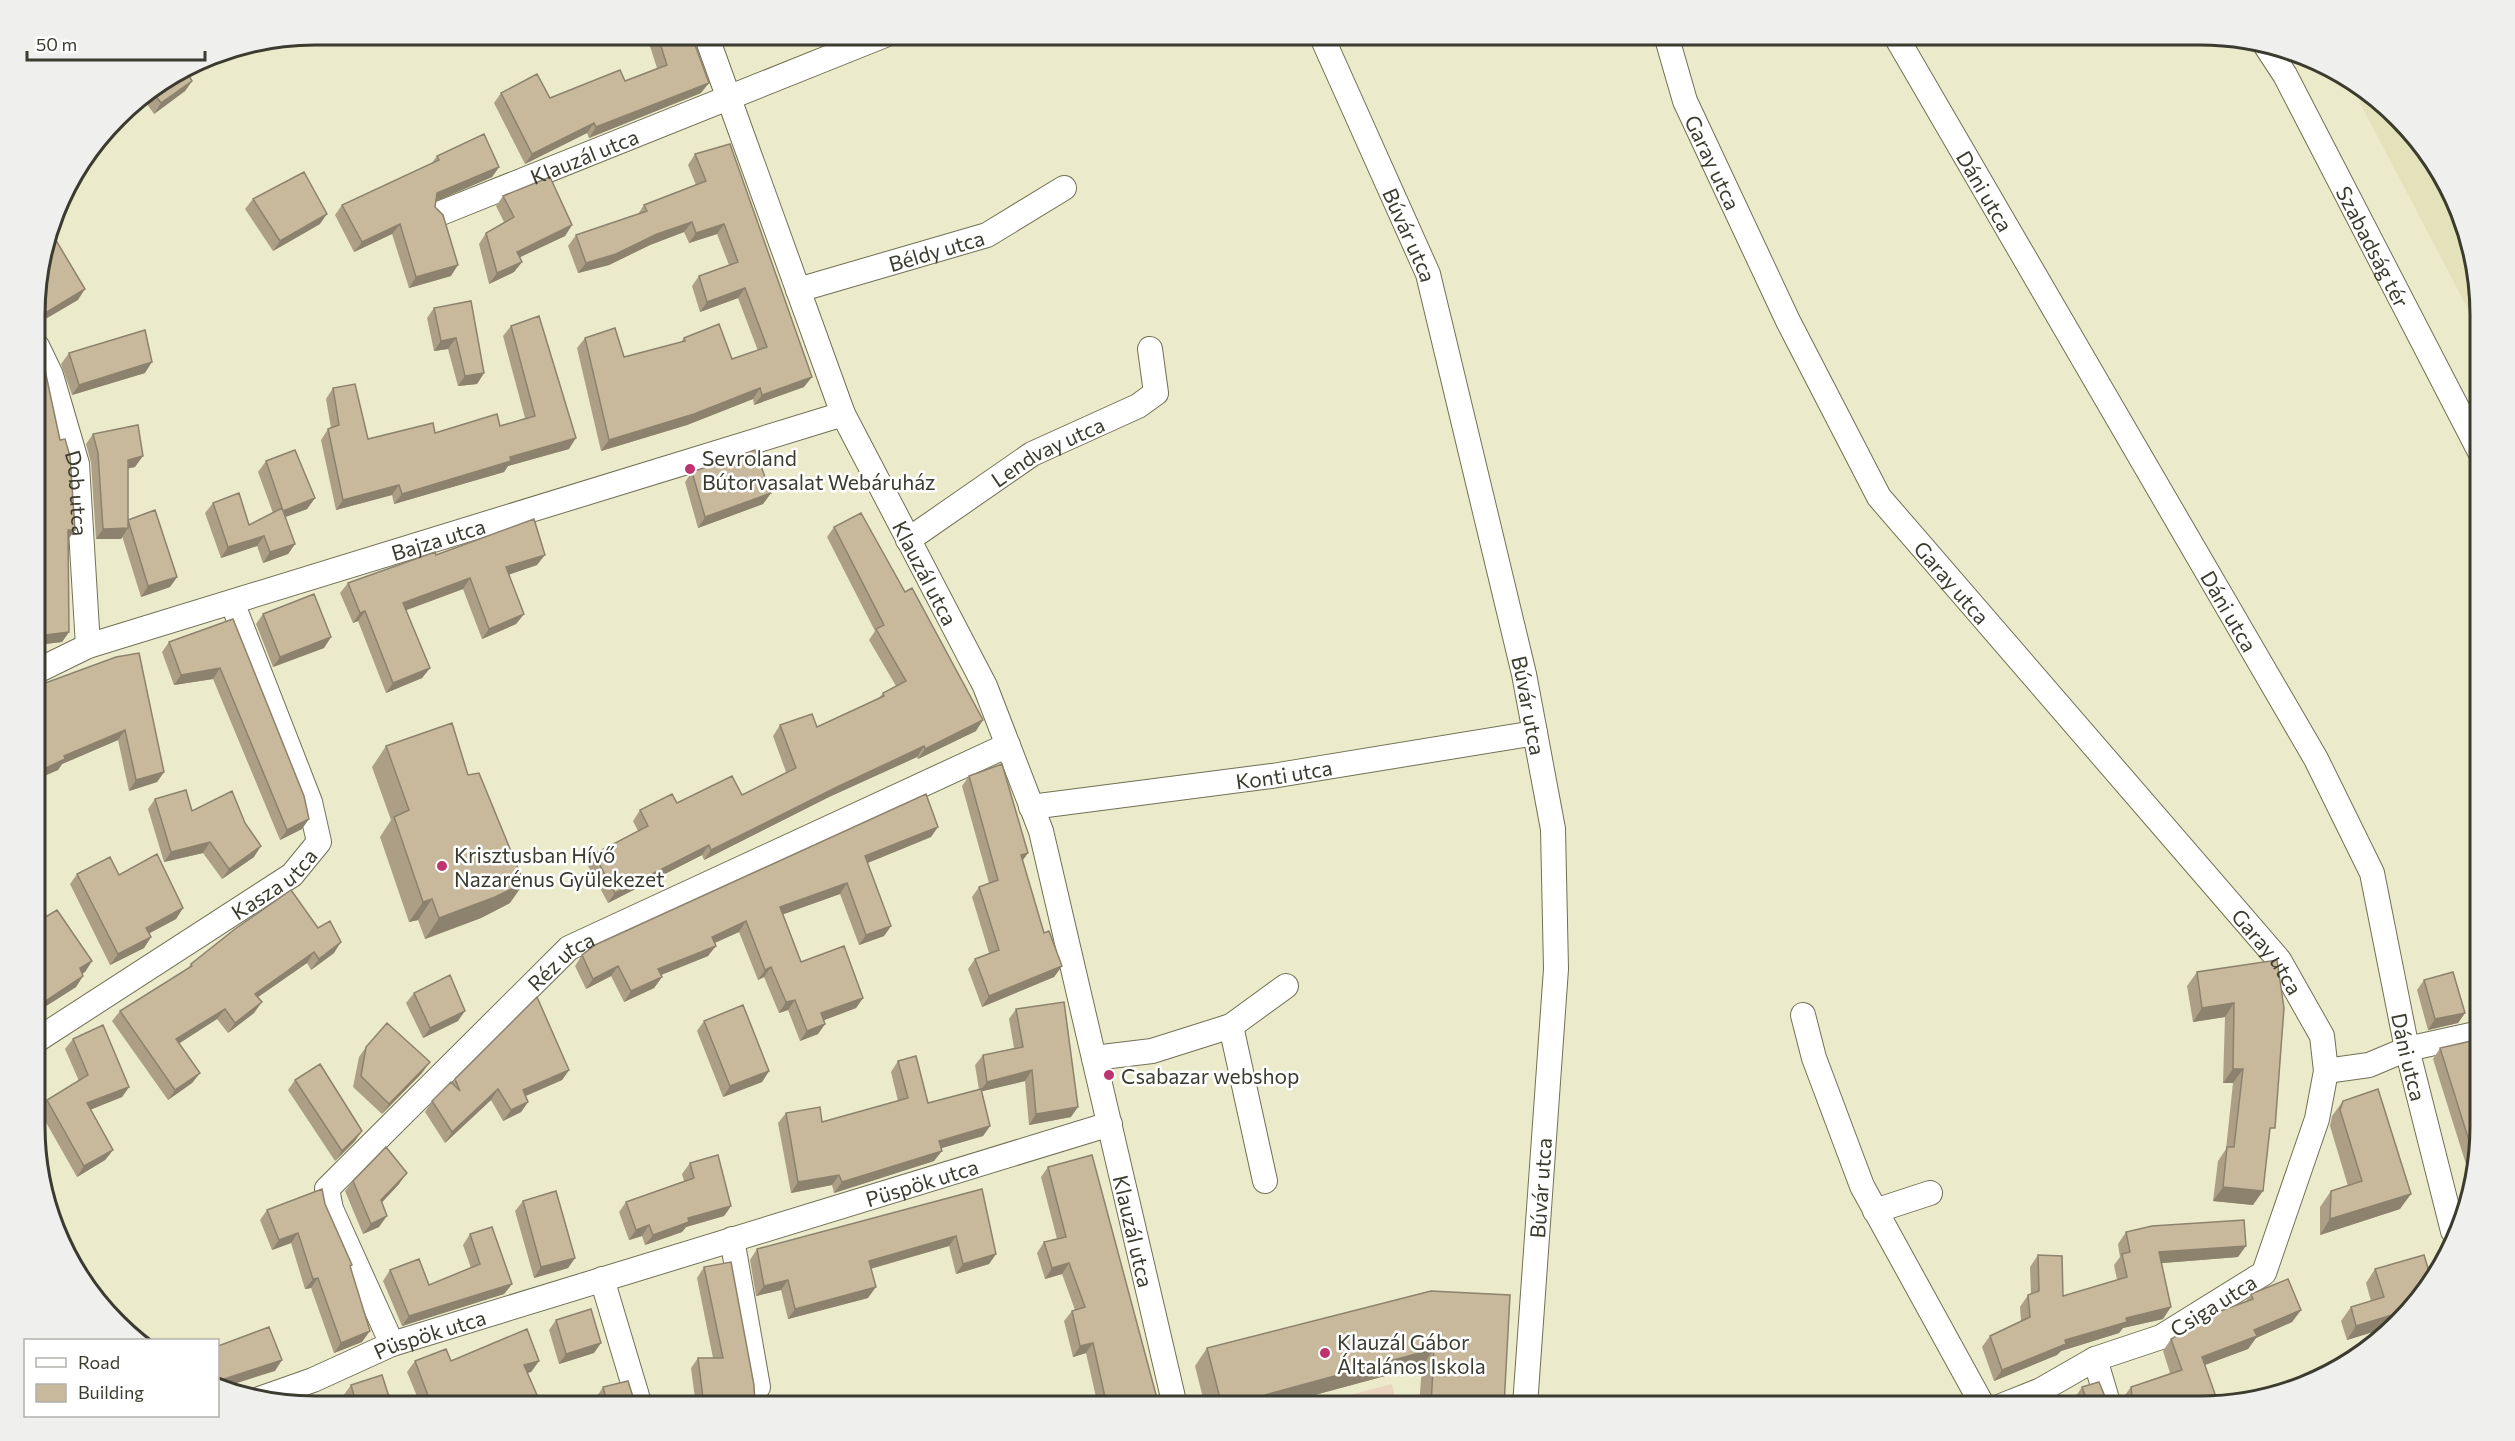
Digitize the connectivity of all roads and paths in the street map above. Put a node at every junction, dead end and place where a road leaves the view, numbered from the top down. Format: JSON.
{"nodes":[{"id":1,"x":710,"y":45,"type":"edge"},
{"id":2,"x":857,"y":45,"type":"edge"},
{"id":3,"x":1326,"y":45,"type":"edge"},
{"id":4,"x":1669,"y":45,"type":"edge"},
{"id":5,"x":1900,"y":45,"type":"edge"},
{"id":6,"x":2271,"y":54,"type":"edge"},
{"id":7,"x":728,"y":96,"type":"junction"},
{"id":8,"x":1064,"y":188,"type":"dead end"},
{"id":9,"x":441,"y":213,"type":"edge"},
{"id":10,"x":798,"y":291,"type":"junction"},
{"id":11,"x":1150,"y":349,"type":"dead end"},
{"id":12,"x":45,"y":363,"type":"edge"},
{"id":13,"x":843,"y":414,"type":"junction"},
{"id":14,"x":2470,"y":433,"type":"edge"},
{"id":15,"x":908,"y":540,"type":"junction"},
{"id":16,"x":232,"y":602,"type":"junction"},
{"id":17,"x":88,"y":646,"type":"junction"},
{"id":18,"x":45,"y":667,"type":"edge"},
{"id":19,"x":1535,"y":733,"type":"junction"},
{"id":20,"x":1008,"y":745,"type":"junction"},
{"id":21,"x":1031,"y":807,"type":"junction"},
{"id":22,"x":1286,"y":986,"type":"dead end"},
{"id":23,"x":1803,"y":1015,"type":"dead end"},
{"id":24,"x":1231,"y":1026,"type":"junction"},
{"id":25,"x":45,"y":1035,"type":"edge"},
{"id":26,"x":2470,"y":1035,"type":"edge"},
{"id":27,"x":2407,"y":1049,"type":"junction"},
{"id":28,"x":1094,"y":1058,"type":"junction"},
{"id":29,"x":2326,"y":1071,"type":"junction"},
{"id":30,"x":1110,"y":1124,"type":"junction"},
{"id":31,"x":1265,"y":1181,"type":"dead end"},
{"id":32,"x":1930,"y":1194,"type":"dead end"},
{"id":33,"x":1875,"y":1211,"type":"junction"},
{"id":34,"x":2452,"y":1223,"type":"edge"},
{"id":35,"x":732,"y":1239,"type":"junction"},
{"id":36,"x":603,"y":1279,"type":"junction"},
{"id":37,"x":392,"y":1344,"type":"junction"},
{"id":38,"x":2095,"y":1359,"type":"junction"},
{"id":39,"x":758,"y":1387,"type":"dead end"},
{"id":40,"x":275,"y":1393,"type":"edge"},
{"id":41,"x":637,"y":1396,"type":"edge"},
{"id":42,"x":1173,"y":1396,"type":"edge"},
{"id":43,"x":1526,"y":1396,"type":"edge"},
{"id":44,"x":1977,"y":1396,"type":"edge"},
{"id":45,"x":2026,"y":1396,"type":"edge"},
{"id":46,"x":2106,"y":1396,"type":"edge"}],
"edges":[{"from":1,"to":7,"type":"street","name":"Klauzál utca"},
{"from":2,"to":7,"type":"street"},
{"from":3,"to":19,"type":"street","name":"Búvár utca"},
{"from":4,"to":29,"type":"street","name":"Garay utca"},
{"from":5,"to":27,"type":"street","name":"Dáni utca"},
{"from":6,"to":14,"type":"street","name":"Szabadság tér"},
{"from":7,"to":9,"type":"street","name":"Klauzál utca"},
{"from":7,"to":10,"type":"street","name":"Klauzál utca"},
{"from":8,"to":10,"type":"street","name":"Béldy utca"},
{"from":10,"to":13,"type":"street","name":"Klauzál utca"},
{"from":11,"to":15,"type":"street","name":"Lendvay utca"},
{"from":12,"to":17,"type":"street","name":"Dob utca"},
{"from":13,"to":15,"type":"street","name":"Klauzál utca"},
{"from":13,"to":16,"type":"street","name":"Bajza utca"},
{"from":15,"to":20,"type":"street","name":"Klauzál utca"},
{"from":16,"to":17,"type":"street","name":"Bajza utca"},
{"from":16,"to":25,"type":"street","name":"Kasza utca"},
{"from":17,"to":18,"type":"street","name":"Bajza utca"},
{"from":19,"to":21,"type":"street","name":"Konti utca"},
{"from":19,"to":43,"type":"street","name":"Búvár utca"},
{"from":20,"to":21,"type":"street","name":"Klauzál utca"},
{"from":20,"to":37,"type":"street","name":"Réz utca"},
{"from":21,"to":28,"type":"street","name":"Klauzál utca"},
{"from":22,"to":24,"type":"street"},
{"from":23,"to":33,"type":"street"},
{"from":24,"to":28,"type":"street"},
{"from":24,"to":31,"type":"street"},
{"from":26,"to":27,"type":"street"},
{"from":27,"to":29,"type":"street"},
{"from":27,"to":34,"type":"street","name":"Dáni utca"},
{"from":28,"to":30,"type":"street","name":"Klauzál utca"},
{"from":29,"to":38,"type":"street","name":"Csiga utca"},
{"from":30,"to":35,"type":"street","name":"Püspök utca"},
{"from":30,"to":42,"type":"street","name":"Klauzál utca"},
{"from":32,"to":33,"type":"street"},
{"from":33,"to":44,"type":"street"},
{"from":35,"to":36,"type":"street","name":"Püspök utca"},
{"from":35,"to":39,"type":"street"},
{"from":36,"to":37,"type":"street","name":"Püspök utca"},
{"from":36,"to":41,"type":"street"},
{"from":37,"to":40,"type":"street","name":"Püspök utca"},
{"from":38,"to":45,"type":"street","name":"Csiga utca"},
{"from":38,"to":46,"type":"street"}]}
